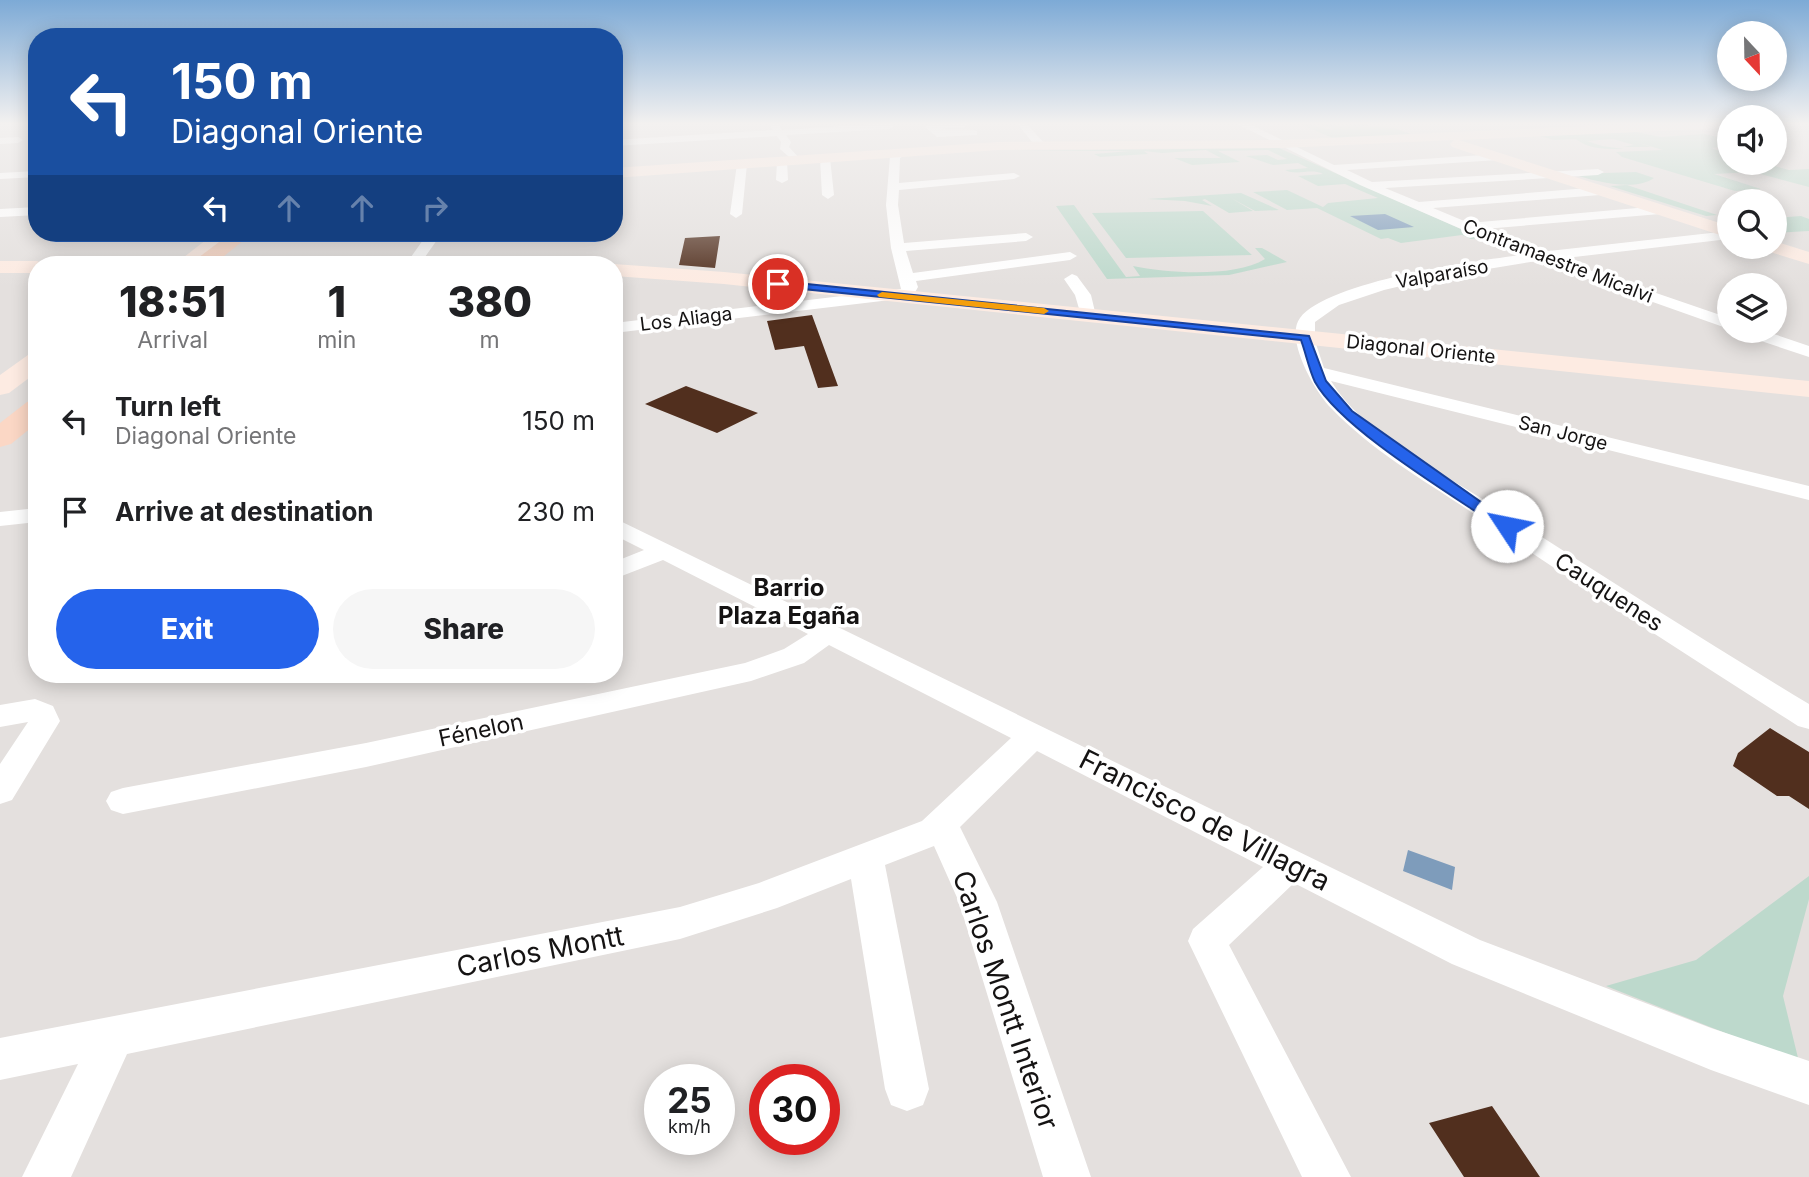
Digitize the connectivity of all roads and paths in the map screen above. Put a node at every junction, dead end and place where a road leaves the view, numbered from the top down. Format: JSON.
{"nodes":[{"id":1,"x":740,"y":177,"type":"edge"},
{"id":2,"x":783,"y":177,"type":"edge"},
{"id":3,"x":827,"y":177,"type":"edge"},
{"id":4,"x":893,"y":177,"type":"edge"},
{"id":5,"x":1004,"y":177,"type":"edge"},
{"id":6,"x":1350,"y":177,"type":"edge"},
{"id":7,"x":1505,"y":177,"type":"edge"},
{"id":8,"x":1557,"y":177,"type":"edge"},
{"id":9,"x":782,"y":180,"type":"dead end"},
{"id":10,"x":1370,"y":186,"type":"junction"},
{"id":11,"x":892,"y":187,"type":"junction"},
{"id":12,"x":1600,"y":191,"type":"junction"},
{"id":13,"x":828,"y":195,"type":"dead end"},
{"id":14,"x":1416,"y":205,"type":"junction"},
{"id":15,"x":1660,"y":210,"type":"junction"},
{"id":16,"x":0,"y":213,"type":"edge"},
{"id":17,"x":28,"y":214,"type":"edge"},
{"id":18,"x":736,"y":214,"type":"dead end"},
{"id":19,"x":28,"y":220,"type":"edge"},
{"id":20,"x":19,"y":226,"type":"dead end"},
{"id":21,"x":1468,"y":227,"type":"junction"},
{"id":22,"x":1717,"y":230,"type":"edge"},
{"id":23,"x":1717,"y":235,"type":"edge"},
{"id":24,"x":1026,"y":237,"type":"dead end"},
{"id":25,"x":215,"y":242,"type":"edge"},
{"id":26,"x":244,"y":242,"type":"edge"},
{"id":27,"x":898,"y":248,"type":"junction"},
{"id":28,"x":1787,"y":251,"type":"edge"},
{"id":29,"x":196,"y":256,"type":"edge"},
{"id":30,"x":217,"y":256,"type":"edge"},
{"id":31,"x":1070,"y":256,"type":"dead end"},
{"id":32,"x":1541,"y":257,"type":"junction"},
{"id":33,"x":1809,"y":258,"type":"edge"},
{"id":34,"x":0,"y":267,"type":"edge"},
{"id":35,"x":28,"y":267,"type":"edge"},
{"id":36,"x":623,"y":271,"type":"edge"},
{"id":37,"x":1072,"y":279,"type":"dead end"},
{"id":38,"x":903,"y":287,"type":"junction"},
{"id":39,"x":1088,"y":316,"type":"junction"},
{"id":40,"x":1717,"y":320,"type":"edge"},
{"id":41,"x":623,"y":327,"type":"edge"},
{"id":42,"x":1306,"y":338,"type":"junction"},
{"id":43,"x":1783,"y":343,"type":"edge"},
{"id":44,"x":1809,"y":352,"type":"edge"},
{"id":45,"x":28,"y":367,"type":"edge"},
{"id":46,"x":1317,"y":372,"type":"junction"},
{"id":47,"x":0,"y":387,"type":"edge"},
{"id":48,"x":1809,"y":389,"type":"edge"},
{"id":49,"x":28,"y":396,"type":"edge"},
{"id":50,"x":28,"y":413,"type":"edge"},
{"id":51,"x":12,"y":423,"type":"edge"},
{"id":52,"x":1809,"y":493,"type":"edge"},
{"id":53,"x":28,"y":515,"type":"edge"},
{"id":54,"x":0,"y":519,"type":"edge"},
{"id":55,"x":623,"y":529,"type":"edge"},
{"id":56,"x":665,"y":550,"type":"junction"},
{"id":57,"x":623,"y":567,"type":"edge"},
{"id":58,"x":830,"y":632,"type":"junction"},
{"id":59,"x":0,"y":716,"type":"edge"},
{"id":60,"x":1809,"y":718,"type":"edge"},
{"id":61,"x":1034,"y":735,"type":"junction"},
{"id":62,"x":0,"y":791,"type":"edge"},
{"id":63,"x":123,"y":801,"type":"dead end"},
{"id":64,"x":941,"y":824,"type":"junction"},
{"id":65,"x":865,"y":857,"type":"junction"},
{"id":66,"x":1292,"y":863,"type":"junction"},
{"id":67,"x":114,"y":1036,"type":"junction"},
{"id":68,"x":0,"y":1059,"type":"edge"},
{"id":69,"x":1809,"y":1083,"type":"edge"},
{"id":70,"x":907,"y":1088,"type":"dead end"},
{"id":71,"x":46,"y":1177,"type":"edge"},
{"id":72,"x":1067,"y":1177,"type":"edge"},
{"id":73,"x":1327,"y":1177,"type":"edge"}],
"edges":[{"from":1,"to":18,"type":"street"},
{"from":2,"to":9,"type":"street"},
{"from":3,"to":13,"type":"street"},
{"from":4,"to":11,"type":"street"},
{"from":5,"to":11,"type":"street"},
{"from":6,"to":10,"type":"street","name":"Contramaestre Micalvi"},
{"from":7,"to":10,"type":"street"},
{"from":8,"to":12,"type":"main road"},
{"from":10,"to":14,"type":"street","name":"Contramaestre Micalvi"},
{"from":11,"to":27,"type":"street"},
{"from":12,"to":14,"type":"street"},
{"from":12,"to":15,"type":"main road"},
{"from":14,"to":21,"type":"street","name":"Contramaestre Micalvi"},
{"from":15,"to":21,"type":"street"},
{"from":15,"to":22,"type":"main road"},
{"from":16,"to":17,"type":"street"},
{"from":19,"to":20,"type":"street"},
{"from":21,"to":32,"type":"street","name":"Contramaestre Micalvi"},
{"from":23,"to":32,"type":"street","name":"Valparaíso"},
{"from":24,"to":27,"type":"street"},
{"from":25,"to":29,"type":"main road"},
{"from":26,"to":30,"type":"main road"},
{"from":27,"to":38,"type":"street"},
{"from":28,"to":33,"type":"main road"},
{"from":31,"to":38,"type":"street","name":"Los Aliaga"},
{"from":32,"to":40,"type":"street","name":"Contramaestre Micalvi"},
{"from":32,"to":42,"type":"street","name":"Valparaíso"},
{"from":34,"to":35,"type":"main road"},
{"from":36,"to":38,"type":"main road","name":"Diagonal Oriente"},
{"from":37,"to":39,"type":"street"},
{"from":38,"to":39,"type":"main road","name":"Diagonal Oriente"},
{"from":38,"to":41,"type":"street","name":"Los Aliaga"},
{"from":39,"to":42,"type":"main road","name":"Diagonal Oriente"},
{"from":42,"to":46,"type":"street","name":"Cauquenes"},
{"from":42,"to":48,"type":"main road","name":"Diagonal Oriente"},
{"from":43,"to":44,"type":"street"},
{"from":45,"to":47,"type":"main road"},
{"from":46,"to":52,"type":"street","name":"San Jorge"},
{"from":46,"to":60,"type":"street","name":"Cauquenes"},
{"from":49,"to":51,"type":"main road"},
{"from":50,"to":51,"type":"main road"},
{"from":53,"to":54,"type":"street"},
{"from":55,"to":56,"type":"street","name":"Francisco de Villagra"},
{"from":56,"to":57,"type":"street"},
{"from":56,"to":58,"type":"street","name":"Francisco de Villagra"},
{"from":58,"to":61,"type":"street","name":"Francisco de Villagra"},
{"from":58,"to":63,"type":"street","name":"Fénelon"},
{"from":59,"to":62,"type":"street"},
{"from":61,"to":64,"type":"street","name":"Carlos Montt"},
{"from":61,"to":66,"type":"street","name":"Francisco de Villagra"},
{"from":64,"to":65,"type":"street","name":"Carlos Montt"},
{"from":64,"to":72,"type":"street","name":"Carlos Montt Interior"},
{"from":65,"to":67,"type":"street","name":"Carlos Montt"},
{"from":65,"to":70,"type":"street"},
{"from":66,"to":69,"type":"street","name":"Francisco de Villagra"},
{"from":66,"to":73,"type":"street"},
{"from":67,"to":68,"type":"street","name":"Carlos Montt"},
{"from":67,"to":71,"type":"street"}]}
